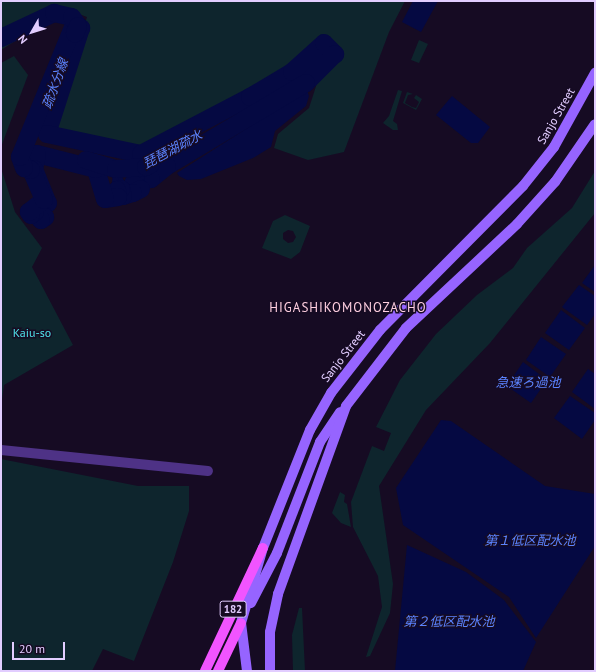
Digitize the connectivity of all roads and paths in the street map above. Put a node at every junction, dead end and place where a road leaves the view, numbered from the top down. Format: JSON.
{"nodes":[{"id":1,"x":595,"y":73,"type":"edge"},
{"id":2,"x":595,"y":124,"type":"edge"},
{"id":3,"x":346,"y":406,"type":"junction"},
{"id":4,"x":1,"y":450,"type":"edge"},
{"id":5,"x":208,"y":471,"type":"dead end"},
{"id":6,"x":263,"y":548,"type":"junction"},
{"id":7,"x":241,"y":623,"type":"junction"},
{"id":8,"x":205,"y":671,"type":"edge"},
{"id":9,"x":218,"y":671,"type":"edge"},
{"id":10,"x":247,"y":671,"type":"edge"},
{"id":11,"x":270,"y":671,"type":"edge"}],
"edges":[{"from":1,"to":6,"type":"main road","name":"Sanjo Street"},
{"from":2,"to":3,"type":"main road"},
{"from":3,"to":7,"type":"main road"},
{"from":3,"to":11,"type":"main road"},
{"from":4,"to":5,"type":"street"},
{"from":6,"to":7,"type":"main road","name":"Sanjo Street"},
{"from":6,"to":8,"type":"main road","number":"182"},
{"from":7,"to":9,"type":"main road","number":"182"},
{"from":7,"to":10,"type":"main road","name":"Sanjo Street"}]}
